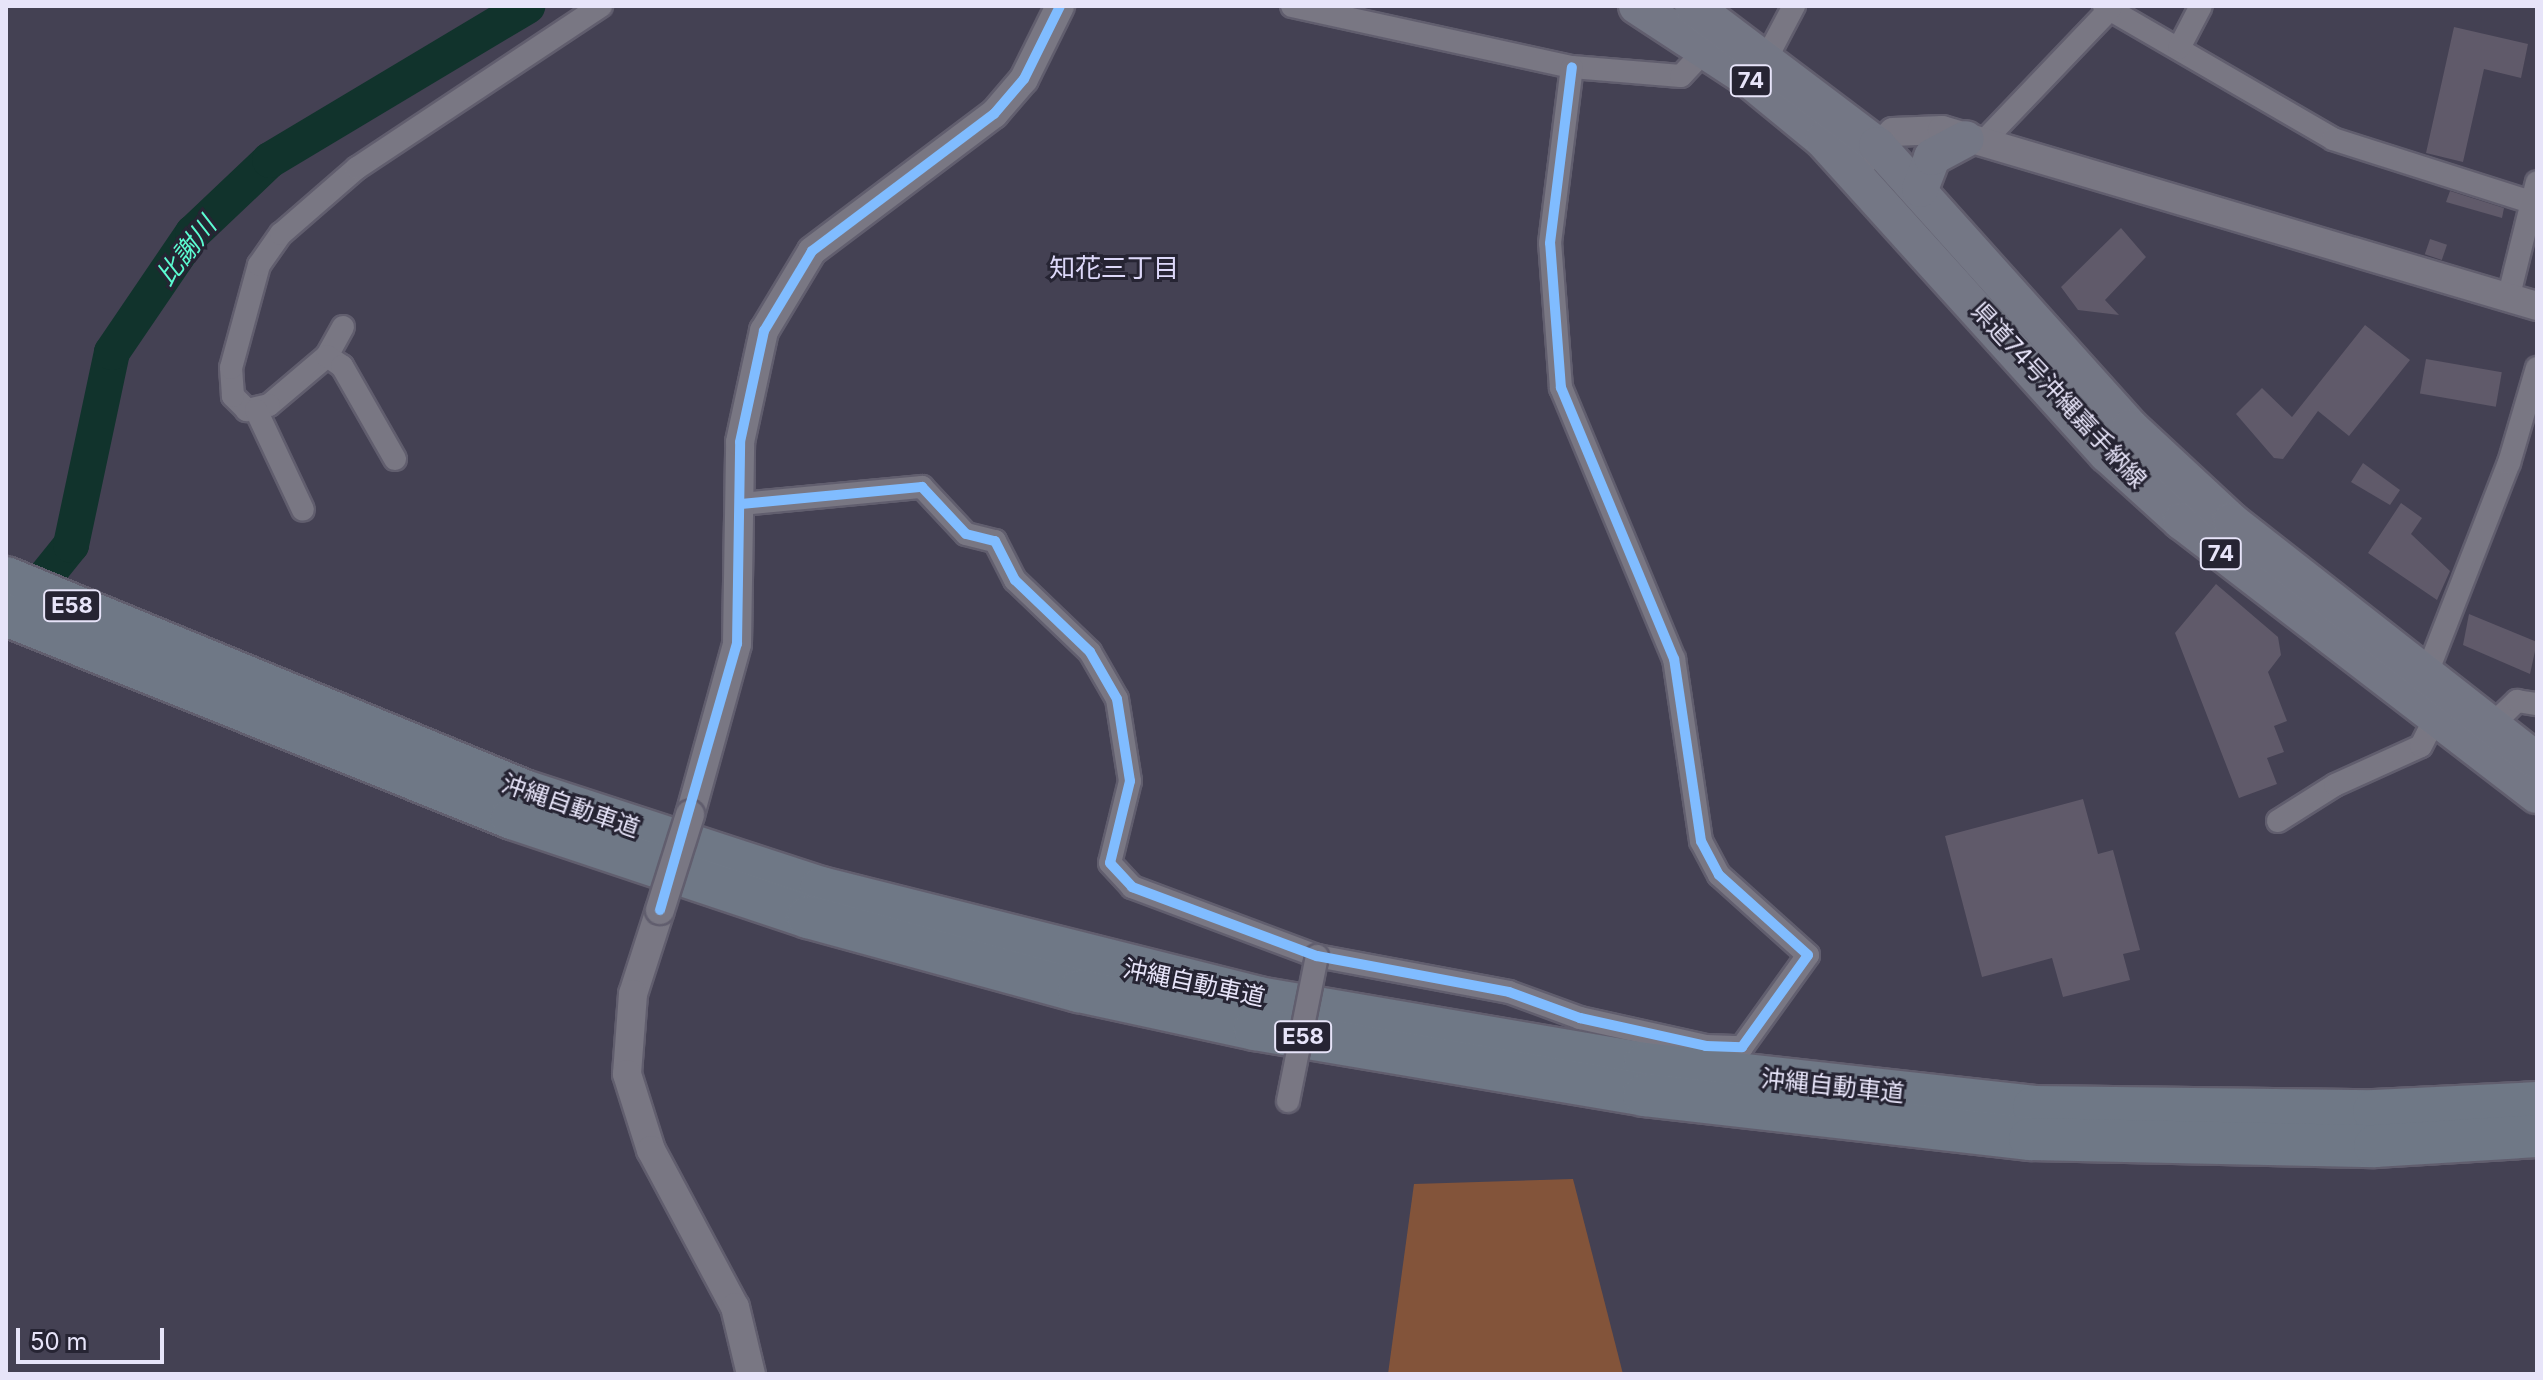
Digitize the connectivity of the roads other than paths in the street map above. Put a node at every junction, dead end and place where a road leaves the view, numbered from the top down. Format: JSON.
{"nodes":[{"id":1,"x":601,"y":6,"type":"edge"},
{"id":2,"x":1060,"y":6,"type":"edge"},
{"id":3,"x":1292,"y":6,"type":"edge"},
{"id":4,"x":1637,"y":6,"type":"edge"},
{"id":5,"x":1794,"y":6,"type":"edge"},
{"id":6,"x":2201,"y":6,"type":"edge"},
{"id":7,"x":2107,"y":8,"type":"edge"},
{"id":8,"x":1706,"y":20,"type":"edge"},
{"id":9,"x":2179,"y":48,"type":"junction"},
{"id":10,"x":1766,"y":59,"type":"junction"},
{"id":11,"x":1572,"y":67,"type":"junction"},
{"id":12,"x":1973,"y":141,"type":"junction"},
{"id":13,"x":1866,"y":158,"type":"junction"},
{"id":14,"x":1920,"y":189,"type":"junction"},
{"id":15,"x":2533,"y":205,"type":"edge"},
{"id":16,"x":2509,"y":295,"type":"junction"},
{"id":17,"x":2537,"y":306,"type":"edge"},
{"id":18,"x":343,"y":327,"type":"dead end"},
{"id":19,"x":327,"y":356,"type":"junction"},
{"id":20,"x":2537,"y":368,"type":"edge"},
{"id":21,"x":256,"y":410,"type":"junction"},
{"id":22,"x":395,"y":459,"type":"dead end"},
{"id":23,"x":741,"y":504,"type":"junction"},
{"id":24,"x":303,"y":510,"type":"dead end"},
{"id":25,"x":6,"y":578,"type":"edge"},
{"id":26,"x":6,"y":615,"type":"edge"},
{"id":27,"x":129,"y":649,"type":"junction"},
{"id":28,"x":2425,"y":678,"type":"junction"},
{"id":29,"x":2537,"y":704,"type":"edge"},
{"id":30,"x":2435,"y":719,"type":"junction"},
{"id":31,"x":2492,"y":725,"type":"junction"},
{"id":32,"x":2537,"y":761,"type":"edge"},
{"id":33,"x":2537,"y":795,"type":"edge"},
{"id":34,"x":2278,"y":821,"type":"dead end"},
{"id":35,"x":1317,"y":956,"type":"junction"},
{"id":36,"x":1288,"y":1101,"type":"dead end"},
{"id":37,"x":2537,"y":1103,"type":"edge"},
{"id":38,"x":2537,"y":1136,"type":"edge"},
{"id":39,"x":751,"y":1374,"type":"edge"}],
"edges":[{"from":1,"to":21,"type":"street"},
{"from":2,"to":23,"type":"street"},
{"from":3,"to":11,"type":"street"},
{"from":4,"to":8,"type":"main road","name":"県道74号沖縄嘉手納線","number":"74"},
{"from":5,"to":10,"type":"street"},
{"from":6,"to":9,"type":"street"},
{"from":7,"to":9,"type":"street"},
{"from":7,"to":12,"type":"street"},
{"from":8,"to":10,"type":"main road","name":"県道74号沖縄嘉手納線","number":"74"},
{"from":8,"to":11,"type":"street"},
{"from":8,"to":13,"type":"main road","name":"県道74号沖縄嘉手納線","number":"74"},
{"from":9,"to":15,"type":"street"},
{"from":10,"to":13,"type":"main road","name":"県道74号沖縄嘉手納線","number":"74"},
{"from":11,"to":35,"type":"street"},
{"from":12,"to":13,"type":"street"},
{"from":12,"to":14,"type":"main road"},
{"from":12,"to":16,"type":"street"},
{"from":13,"to":14,"type":"main road","name":"県道74号沖縄嘉手納線","number":"74"},
{"from":13,"to":30,"type":"main road","name":"県道74号沖縄嘉手納線","number":"74"},
{"from":14,"to":28,"type":"main road","name":"県道74号沖縄嘉手納線","number":"74"},
{"from":15,"to":16,"type":"street"},
{"from":16,"to":17,"type":"street"},
{"from":18,"to":19,"type":"street"},
{"from":19,"to":21,"type":"street"},
{"from":19,"to":22,"type":"street"},
{"from":20,"to":28,"type":"street"},
{"from":21,"to":24,"type":"street"},
{"from":23,"to":35,"type":"street"},
{"from":23,"to":39,"type":"street","bridge":true},
{"from":25,"to":27,"type":"highway","name":"沖縄自動車道","number":"E58"},
{"from":26,"to":27,"type":"highway","name":"沖縄自動車道","number":"E58"},
{"from":27,"to":37,"type":"highway","name":"沖縄自動車道","number":"E58"},
{"from":27,"to":38,"type":"highway","name":"沖縄自動車道","number":"E58"},
{"from":28,"to":30,"type":"street"},
{"from":28,"to":31,"type":"main road","name":"県道74号沖縄嘉手納線","number":"74"},
{"from":29,"to":31,"type":"street"},
{"from":30,"to":33,"type":"main road","name":"県道74号沖縄嘉手納線","number":"74"},
{"from":30,"to":34,"type":"street"},
{"from":31,"to":32,"type":"main road","name":"県道74号沖縄嘉手納線","number":"74"},
{"from":35,"to":36,"type":"street","bridge":true}]}
